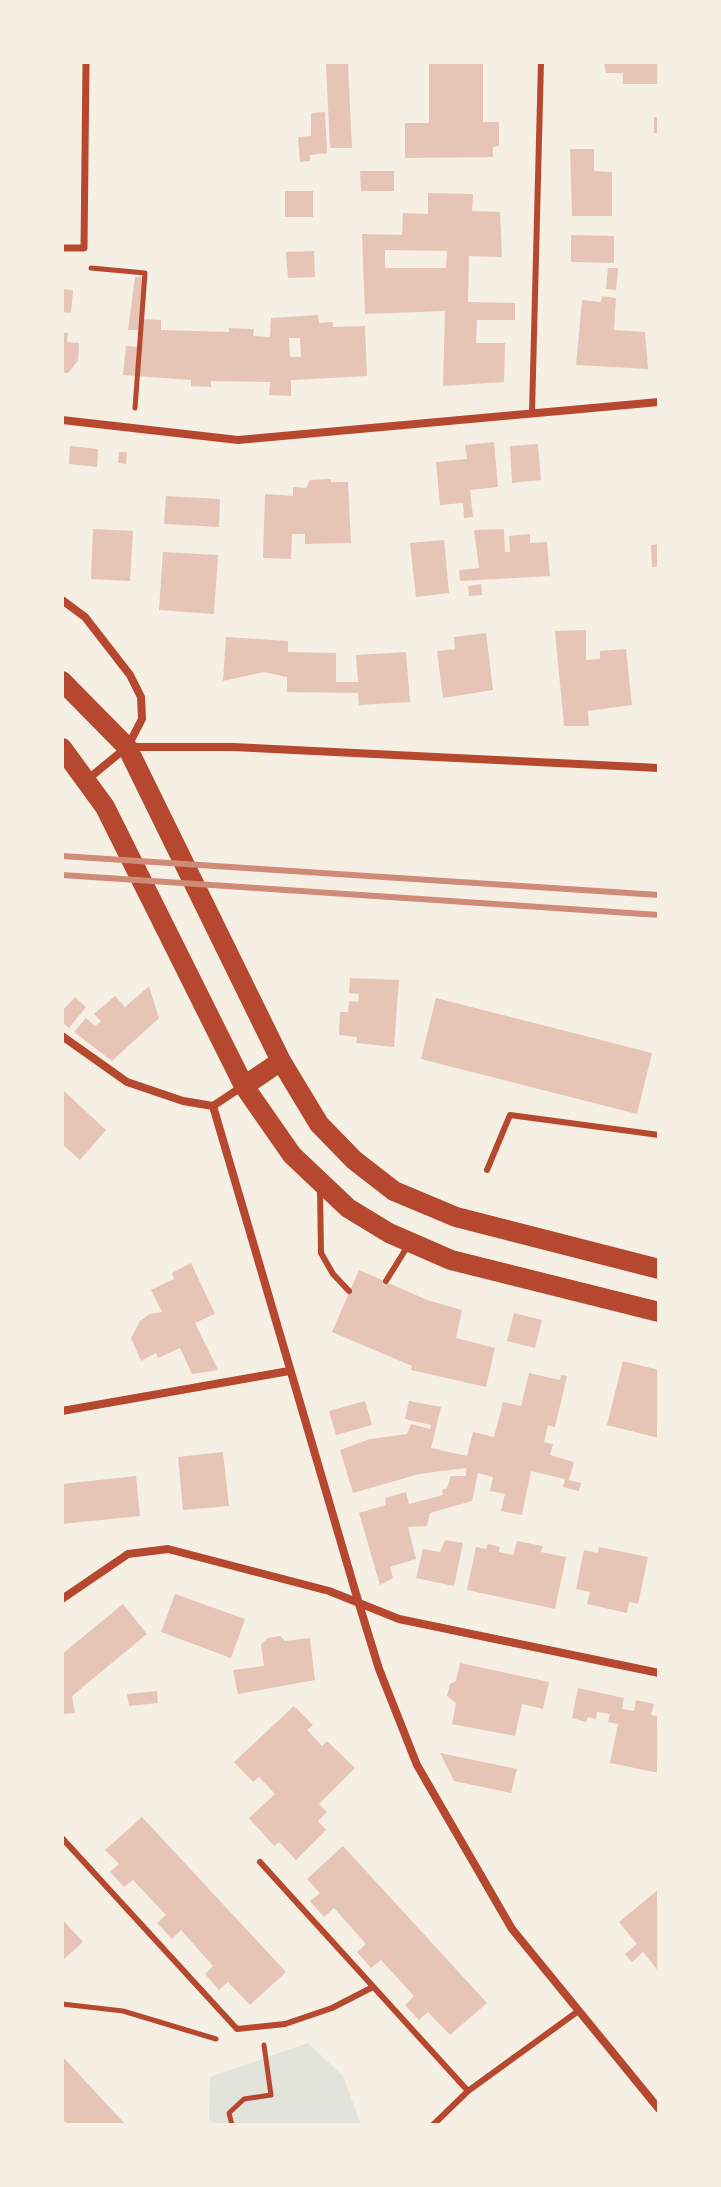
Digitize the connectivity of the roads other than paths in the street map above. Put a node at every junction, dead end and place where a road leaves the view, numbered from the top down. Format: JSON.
{"nodes":[{"id":1,"x":86,"y":62,"type":"edge"},
{"id":2,"x":541,"y":62,"type":"edge"},
{"id":3,"x":62,"y":248,"type":"edge"},
{"id":4,"x":659,"y":402,"type":"edge"},
{"id":5,"x":532,"y":412,"type":"junction"},
{"id":6,"x":62,"y":420,"type":"edge"},
{"id":7,"x":62,"y":600,"type":"edge"},
{"id":8,"x":62,"y":681,"type":"edge"},
{"id":9,"x":127,"y":747,"type":"junction"},
{"id":10,"x":62,"y":748,"type":"edge"},
{"id":11,"x":659,"y":768,"type":"edge"},
{"id":12,"x":88,"y":779,"type":"junction"},
{"id":13,"x":62,"y":1036,"type":"edge"},
{"id":14,"x":281,"y":1061,"type":"junction"},
{"id":15,"x":244,"y":1086,"type":"junction"},
{"id":16,"x":213,"y":1106,"type":"junction"},
{"id":17,"x":659,"y":1135,"type":"edge"},
{"id":18,"x":487,"y":1170,"type":"dead end"},
{"id":19,"x":320,"y":1181,"type":"junction"},
{"id":20,"x":410,"y":1242,"type":"junction"},
{"id":21,"x":659,"y":1269,"type":"edge"},
{"id":22,"x":386,"y":1281,"type":"dead end"},
{"id":23,"x":349,"y":1291,"type":"dead end"},
{"id":24,"x":659,"y":1312,"type":"edge"},
{"id":25,"x":289,"y":1371,"type":"junction"},
{"id":26,"x":62,"y":1411,"type":"edge"},
{"id":27,"x":62,"y":1599,"type":"edge"},
{"id":28,"x":359,"y":1604,"type":"junction"},
{"id":29,"x":659,"y":1673,"type":"edge"},
{"id":30,"x":62,"y":1838,"type":"edge"},
{"id":31,"x":260,"y":1862,"type":"dead end"},
{"id":32,"x":373,"y":1987,"type":"junction"},
{"id":33,"x":577,"y":2012,"type":"junction"},
{"id":34,"x":468,"y":2091,"type":"junction"},
{"id":35,"x":659,"y":2109,"type":"edge"},
{"id":36,"x":433,"y":2125,"type":"edge"}],
"edges":[{"from":1,"to":3,"type":"street"},
{"from":2,"to":5,"type":"lane"},
{"from":4,"to":5,"type":"street"},
{"from":5,"to":6,"type":"street"},
{"from":7,"to":9,"type":"street"},
{"from":8,"to":9,"type":"main road"},
{"from":9,"to":11,"type":"street"},
{"from":9,"to":12,"type":"street"},
{"from":9,"to":14,"type":"main road"},
{"from":10,"to":12,"type":"main road"},
{"from":12,"to":15,"type":"main road"},
{"from":13,"to":16,"type":"street"},
{"from":14,"to":15,"type":"main road"},
{"from":14,"to":21,"type":"main road"},
{"from":15,"to":16,"type":"street"},
{"from":15,"to":19,"type":"main road"},
{"from":16,"to":25,"type":"street"},
{"from":17,"to":18,"type":"lane"},
{"from":19,"to":20,"type":"main road"},
{"from":19,"to":23,"type":"lane"},
{"from":20,"to":22,"type":"lane"},
{"from":20,"to":24,"type":"main road"},
{"from":25,"to":26,"type":"street"},
{"from":25,"to":28,"type":"street"},
{"from":27,"to":28,"type":"street"},
{"from":28,"to":29,"type":"street"},
{"from":28,"to":33,"type":"street"},
{"from":30,"to":32,"type":"lane"},
{"from":31,"to":32,"type":"lane"},
{"from":32,"to":34,"type":"lane"},
{"from":33,"to":34,"type":"lane"},
{"from":33,"to":35,"type":"street"},
{"from":34,"to":36,"type":"lane"}]}
